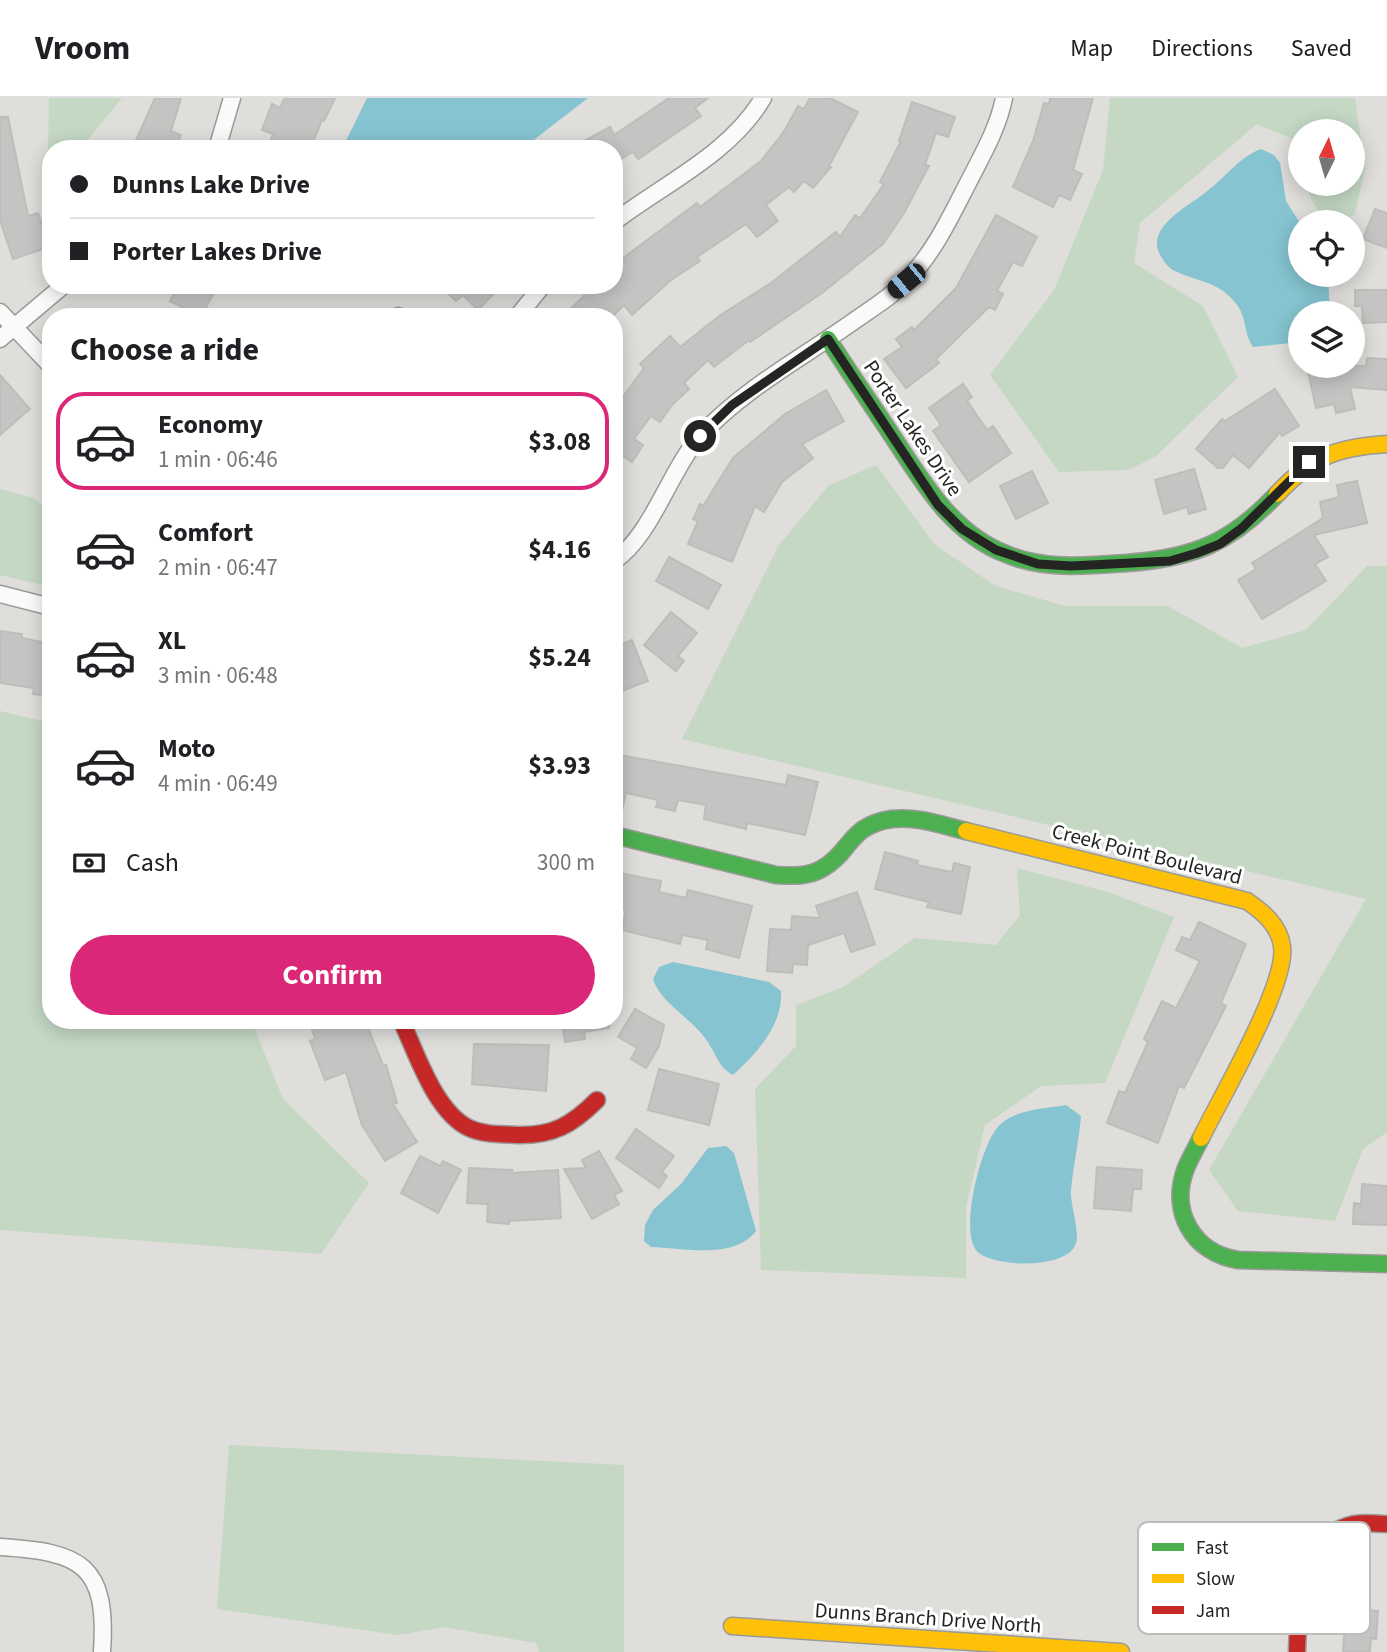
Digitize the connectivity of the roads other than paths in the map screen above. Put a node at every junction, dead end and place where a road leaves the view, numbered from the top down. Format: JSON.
{"nodes":[{"id":1,"x":232,"y":98,"type":"edge"},
{"id":2,"x":763,"y":98,"type":"edge"},
{"id":3,"x":1004,"y":98,"type":"edge"},
{"id":4,"x":220,"y":140,"type":"edge"},
{"id":5,"x":623,"y":216,"type":"edge"},
{"id":6,"x":54,"y":294,"type":"edge"},
{"id":7,"x":536,"y":294,"type":"edge"},
{"id":8,"x":524,"y":308,"type":"edge"},
{"id":9,"x":0,"y":312,"type":"edge"},
{"id":10,"x":14,"y":328,"type":"junction"},
{"id":11,"x":0,"y":339,"type":"edge"},
{"id":12,"x":828,"y":339,"type":"junction"},
{"id":13,"x":42,"y":357,"type":"edge"},
{"id":14,"x":1387,"y":443,"type":"edge"},
{"id":15,"x":623,"y":551,"type":"edge"},
{"id":16,"x":0,"y":594,"type":"edge"},
{"id":17,"x":42,"y":605,"type":"edge"},
{"id":18,"x":623,"y":837,"type":"edge"},
{"id":19,"x":405,"y":1029,"type":"edge"},
{"id":20,"x":597,"y":1100,"type":"dead end"},
{"id":21,"x":1387,"y":1264,"type":"edge"},
{"id":22,"x":0,"y":1547,"type":"edge"},
{"id":23,"x":732,"y":1626,"type":"dead end"},
{"id":24,"x":1298,"y":1634,"type":"edge"},
{"id":25,"x":102,"y":1652,"type":"edge"},
{"id":26,"x":1121,"y":1652,"type":"edge"},
{"id":27,"x":1297,"y":1652,"type":"edge"}],
"edges":[{"from":1,"to":4,"type":"street"},
{"from":2,"to":5,"type":"street"},
{"from":3,"to":12,"type":"street"},
{"from":6,"to":10,"type":"street"},
{"from":7,"to":8,"type":"street"},
{"from":9,"to":10,"type":"street"},
{"from":10,"to":11,"type":"street"},
{"from":10,"to":13,"type":"street"},
{"from":12,"to":14,"type":"street","name":"Porter Lakes Drive"},
{"from":12,"to":15,"type":"street"},
{"from":16,"to":17,"type":"street"},
{"from":18,"to":21,"type":"street","name":"Creek Point Boulevard"},
{"from":19,"to":20,"type":"street"},
{"from":22,"to":25,"type":"street"},
{"from":23,"to":26,"type":"street","name":"Dunns Branch Drive North"},
{"from":24,"to":27,"type":"street"}]}
